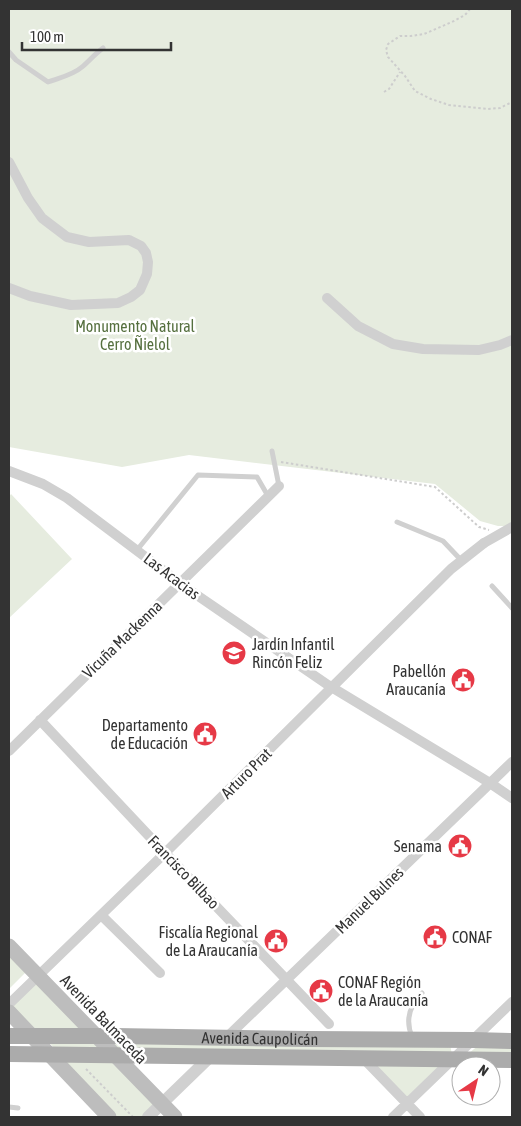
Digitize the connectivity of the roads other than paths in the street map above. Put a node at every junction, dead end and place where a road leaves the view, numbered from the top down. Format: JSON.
{"nodes":[{"id":1,"x":103,"y":48,"type":"dead end"},
{"id":2,"x":9,"y":52,"type":"edge"},
{"id":3,"x":9,"y":162,"type":"edge"},
{"id":4,"x":9,"y":288,"type":"edge"},
{"id":5,"x":327,"y":298,"type":"dead end"},
{"id":6,"x":512,"y":340,"type":"edge"},
{"id":7,"x":272,"y":451,"type":"dead end"},
{"id":8,"x":9,"y":471,"type":"edge"},
{"id":9,"x":279,"y":486,"type":"joint"},
{"id":10,"x":268,"y":496,"type":"junction"},
{"id":11,"x":397,"y":522,"type":"dead end"},
{"id":12,"x":512,"y":527,"type":"edge"},
{"id":13,"x":137,"y":550,"type":"junction"},
{"id":14,"x":461,"y":560,"type":"junction"},
{"id":15,"x":180,"y":583,"type":"junction"},
{"id":16,"x":492,"y":586,"type":"dead end"},
{"id":17,"x":512,"y":608,"type":"edge"},
{"id":18,"x":332,"y":687,"type":"junction"},
{"id":19,"x":40,"y":720,"type":"junction"},
{"id":20,"x":9,"y":751,"type":"edge"},
{"id":21,"x":512,"y":762,"type":"edge"},
{"id":22,"x":490,"y":783,"type":"junction"},
{"id":23,"x":512,"y":798,"type":"edge"},
{"id":24,"x":165,"y":853,"type":"junction"},
{"id":25,"x":101,"y":915,"type":"junction"},
{"id":26,"x":9,"y":946,"type":"edge"},
{"id":27,"x":160,"y":973,"type":"dead end"},
{"id":28,"x":38,"y":976,"type":"junction"},
{"id":29,"x":287,"y":980,"type":"junction"},
{"id":30,"x":422,"y":993,"type":"dead end"},
{"id":31,"x":512,"y":1002,"type":"edge"},
{"id":32,"x":9,"y":1004,"type":"edge"},
{"id":33,"x":9,"y":1012,"type":"edge"},
{"id":34,"x":329,"y":1024,"type":"dead end"},
{"id":35,"x":9,"y":1036,"type":"edge"},
{"id":36,"x":97,"y":1036,"type":"junction"},
{"id":37,"x":33,"y":1037,"type":"junction"},
{"id":38,"x":226,"y":1038,"type":"junction"},
{"id":39,"x":244,"y":1038,"type":"junction"},
{"id":40,"x":413,"y":1039,"type":"junction"},
{"id":41,"x":452,"y":1039,"type":"junction"},
{"id":42,"x":474,"y":1040,"type":"junction"},
{"id":43,"x":512,"y":1041,"type":"edge"},
{"id":44,"x":9,"y":1054,"type":"edge"},
{"id":45,"x":48,"y":1054,"type":"junction"},
{"id":46,"x":116,"y":1055,"type":"junction"},
{"id":47,"x":212,"y":1055,"type":"junction"},
{"id":48,"x":453,"y":1056,"type":"edge"},
{"id":49,"x":456,"y":1056,"type":"edge"},
{"id":50,"x":363,"y":1058,"type":"junction"},
{"id":51,"x":451,"y":1059,"type":"edge"},
{"id":52,"x":451,"y":1061,"type":"edge"},
{"id":53,"x":162,"y":1104,"type":"junction"},
{"id":54,"x":407,"y":1104,"type":"junction"},
{"id":55,"x":9,"y":1107,"type":"edge"},
{"id":56,"x":18,"y":1108,"type":"dead end"},
{"id":57,"x":109,"y":1117,"type":"edge"},
{"id":58,"x":148,"y":1117,"type":"edge"},
{"id":59,"x":175,"y":1117,"type":"edge"},
{"id":60,"x":393,"y":1117,"type":"edge"},
{"id":61,"x":420,"y":1117,"type":"edge"}],
"edges":[{"from":1,"to":2,"type":"lane"},
{"from":3,"to":4,"type":"street"},
{"from":5,"to":6,"type":"street"},
{"from":7,"to":9,"type":"lane"},
{"from":8,"to":13,"type":"street","name":"Las Acacias"},
{"from":9,"to":10,"type":"street","name":"Vicuña Mackenna"},
{"from":10,"to":13,"type":"lane"},
{"from":10,"to":15,"type":"street","name":"Vicuña Mackenna"},
{"from":11,"to":14,"type":"lane"},
{"from":12,"to":14,"type":"street","name":"Arturo Prat","bridge":true},
{"from":13,"to":15,"type":"street","name":"Las Acacias"},
{"from":14,"to":18,"type":"street","name":"Arturo Prat"},
{"from":15,"to":18,"type":"street","name":"Las Acacias"},
{"from":15,"to":19,"type":"street","name":"Vicuña Mackenna"},
{"from":16,"to":17,"type":"lane"},
{"from":18,"to":22,"type":"street","name":"Las Acacias"},
{"from":18,"to":24,"type":"street","name":"Arturo Prat"},
{"from":19,"to":20,"type":"street","name":"Vicuña Mackenna"},
{"from":19,"to":24,"type":"street","name":"Francisco Bilbao"},
{"from":21,"to":22,"type":"street","name":"Manuel Bulnes"},
{"from":22,"to":23,"type":"street","name":"Las Acacias"},
{"from":22,"to":29,"type":"street","name":"Manuel Bulnes"},
{"from":24,"to":25,"type":"street","name":"Arturo Prat"},
{"from":24,"to":29,"type":"street","name":"Francisco Bilbao"},
{"from":25,"to":27,"type":"street"},
{"from":25,"to":28,"type":"street","name":"Arturo Prat"},
{"from":26,"to":28,"type":"main road","name":"Avenida Balmaceda"},
{"from":28,"to":32,"type":"street","name":"Arturo Prat"},
{"from":28,"to":36,"type":"main road","name":"Avenida Balmaceda"},
{"from":29,"to":34,"type":"street","name":"Francisco Bilbao"},
{"from":29,"to":38,"type":"street","name":"Manuel Bulnes"},
{"from":30,"to":40,"type":"lane"},
{"from":31,"to":42,"type":"street"},
{"from":33,"to":37,"type":"main road"},
{"from":35,"to":37,"type":"main road","name":"Avenida Caupolicán"},
{"from":36,"to":37,"type":"main road","name":"Avenida Caupolicán"},
{"from":36,"to":38,"type":"main road","name":"Avenida Caupolicán"},
{"from":36,"to":46,"type":"main road","name":"Avenida Balmaceda"},
{"from":37,"to":45,"type":"main road"},
{"from":38,"to":39,"type":"main road","name":"Avenida Caupolicán"},
{"from":39,"to":40,"type":"main road","name":"Avenida Caupolicán"},
{"from":39,"to":47,"type":"main road"},
{"from":40,"to":41,"type":"main road","name":"Avenida Caupolicán"},
{"from":41,"to":42,"type":"main road","name":"Avenida Caupolicán"},
{"from":41,"to":48,"type":"street"},
{"from":42,"to":43,"type":"main road","name":"Avenida Caupolicán"},
{"from":42,"to":49,"type":"street"},
{"from":44,"to":45,"type":"main road","name":"Avenida Caupolicán"},
{"from":45,"to":46,"type":"main road","name":"Avenida Caupolicán"},
{"from":45,"to":57,"type":"main road"},
{"from":46,"to":47,"type":"main road","name":"Avenida Caupolicán"},
{"from":46,"to":53,"type":"main road","name":"Avenida Balmaceda"},
{"from":47,"to":50,"type":"main road","name":"Avenida Caupolicán"},
{"from":47,"to":53,"type":"street"},
{"from":50,"to":51,"type":"main road","name":"Avenida Caupolicán"},
{"from":50,"to":54,"type":"street"},
{"from":52,"to":54,"type":"street"},
{"from":53,"to":58,"type":"street"},
{"from":53,"to":59,"type":"main road","name":"Avenida Balmaceda"},
{"from":54,"to":60,"type":"street"},
{"from":54,"to":61,"type":"street"},
{"from":55,"to":56,"type":"lane"}]}
